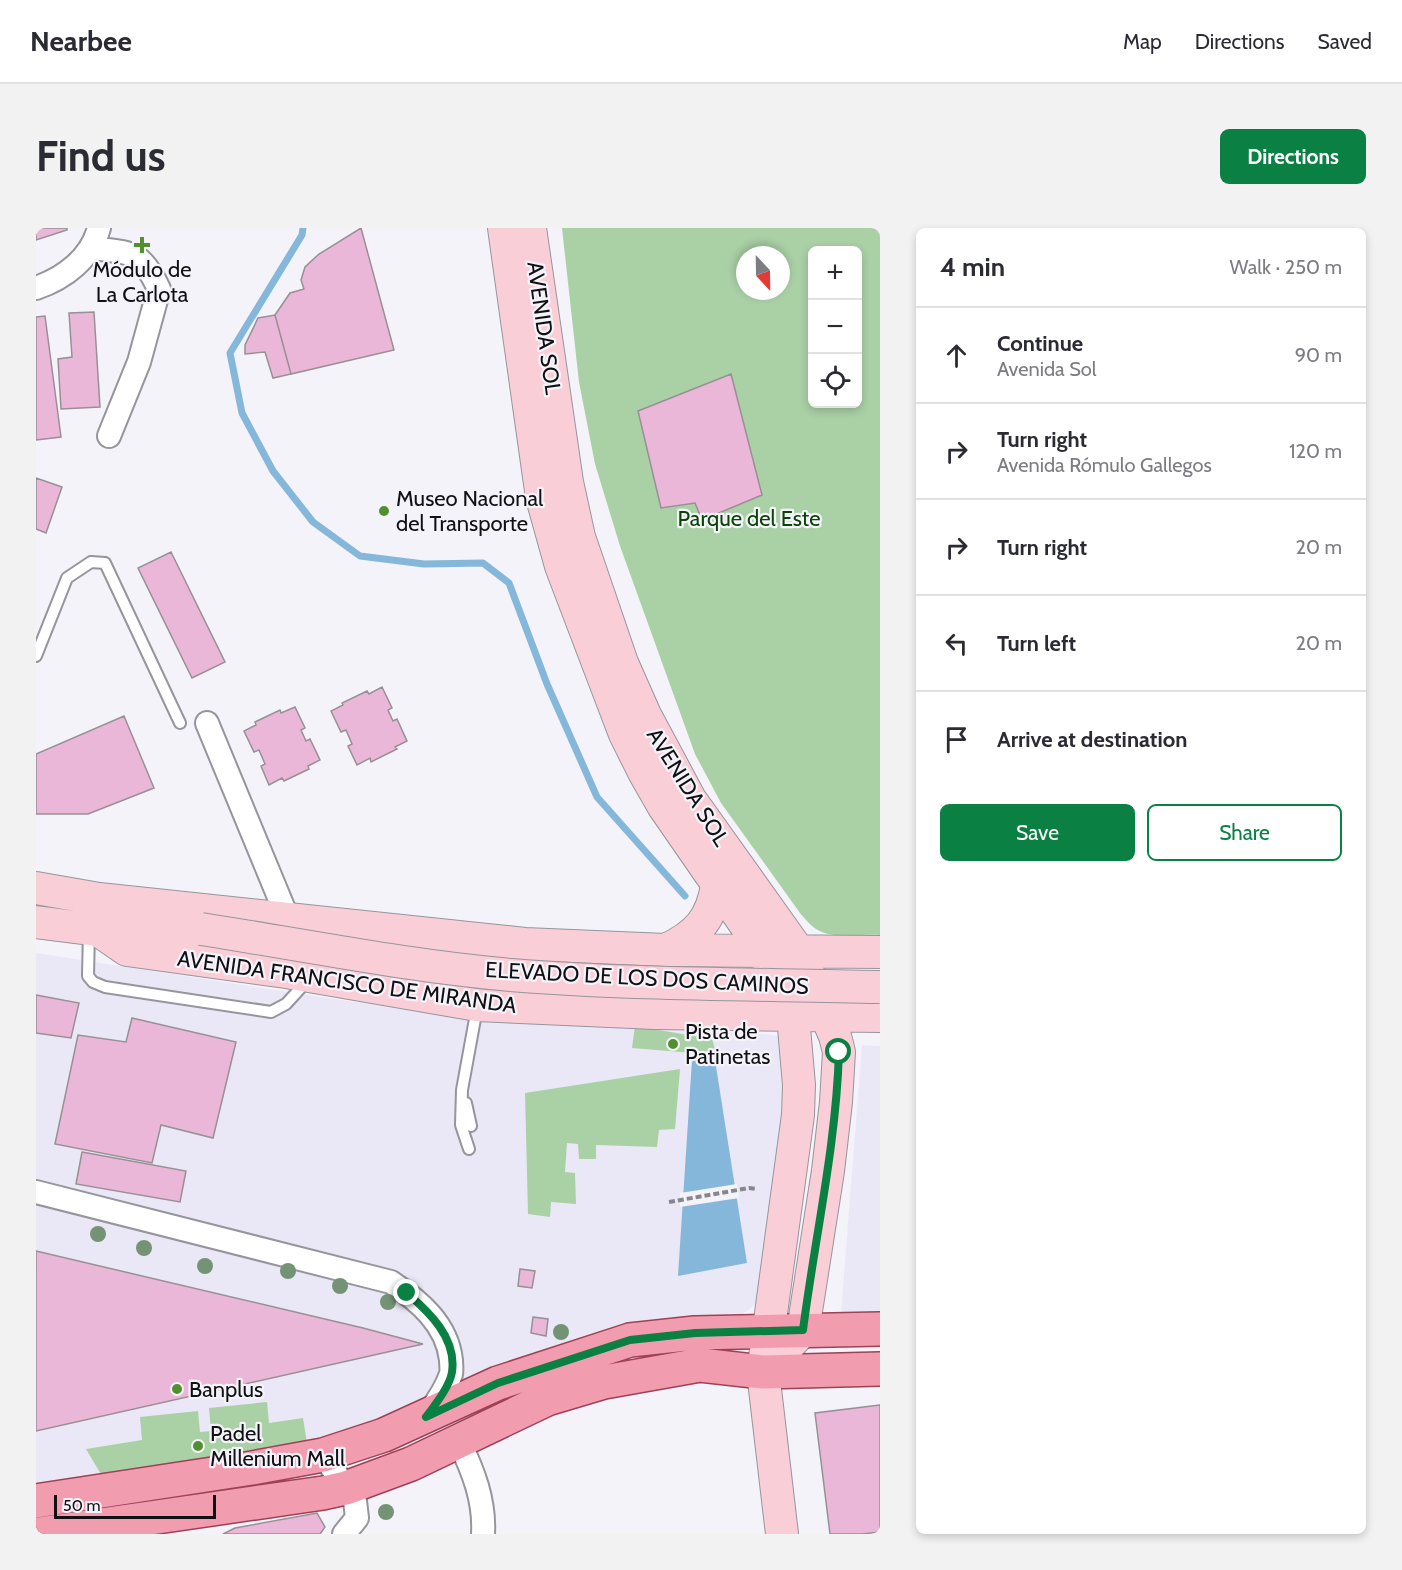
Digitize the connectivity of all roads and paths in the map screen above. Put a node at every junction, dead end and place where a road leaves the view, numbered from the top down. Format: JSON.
{"nodes":[{"id":1,"x":504,"y":228,"type":"edge"},
{"id":2,"x":531,"y":228,"type":"edge"},
{"id":3,"x":95,"y":238,"type":"edge"},
{"id":4,"x":36,"y":288,"type":"edge"},
{"id":5,"x":109,"y":436,"type":"dead end"},
{"id":6,"x":36,"y":656,"type":"edge"},
{"id":7,"x":180,"y":723,"type":"dead end"},
{"id":8,"x":207,"y":723,"type":"dead end"},
{"id":9,"x":717,"y":885,"type":"junction"},
{"id":10,"x":36,"y":888,"type":"edge"},
{"id":11,"x":99,"y":899,"type":"junction"},
{"id":12,"x":288,"y":919,"type":"junction"},
{"id":13,"x":36,"y":922,"type":"edge"},
{"id":14,"x":94,"y":929,"type":"junction"},
{"id":15,"x":201,"y":929,"type":"junction"},
{"id":16,"x":661,"y":949,"type":"junction"},
{"id":17,"x":763,"y":951,"type":"junction"},
{"id":18,"x":799,"y":952,"type":"junction"},
{"id":19,"x":875,"y":952,"type":"edge"},
{"id":20,"x":311,"y":977,"type":"junction"},
{"id":21,"x":880,"y":987,"type":"edge"},
{"id":22,"x":477,"y":1005,"type":"junction"},
{"id":23,"x":655,"y":1013,"type":"junction"},
{"id":24,"x":827,"y":1015,"type":"junction"},
{"id":25,"x":880,"y":1016,"type":"edge"},
{"id":26,"x":793,"y":1017,"type":"junction"},
{"id":27,"x":462,"y":1090,"type":"junction"},
{"id":28,"x":471,"y":1126,"type":"dead end"},
{"id":29,"x":469,"y":1149,"type":"dead end"},
{"id":30,"x":758,"y":1189,"type":"dead end"},
{"id":31,"x":36,"y":1192,"type":"edge"},
{"id":32,"x":669,"y":1202,"type":"dead end"},
{"id":33,"x":880,"y":1329,"type":"edge"},
{"id":34,"x":767,"y":1330,"type":"junction"},
{"id":35,"x":803,"y":1330,"type":"junction"},
{"id":36,"x":880,"y":1370,"type":"edge"},
{"id":37,"x":763,"y":1372,"type":"junction"},
{"id":38,"x":426,"y":1417,"type":"junction"},
{"id":39,"x":459,"y":1441,"type":"junction"},
{"id":40,"x":323,"y":1455,"type":"junction"},
{"id":41,"x":346,"y":1488,"type":"junction"},
{"id":42,"x":36,"y":1501,"type":"edge"},
{"id":43,"x":350,"y":1529,"type":"edge"},
{"id":44,"x":93,"y":1530,"type":"edge"},
{"id":45,"x":39,"y":1534,"type":"edge"},
{"id":46,"x":483,"y":1534,"type":"edge"},
{"id":47,"x":782,"y":1534,"type":"edge"}],
"edges":[{"from":1,"to":9,"type":"main road","name":"AVENIDA SOL"},
{"from":2,"to":18,"type":"main road","name":"AVENIDA SOL"},
{"from":3,"to":4,"type":"street"},
{"from":3,"to":5,"type":"street"},
{"from":6,"to":7,"type":"lane"},
{"from":8,"to":12,"type":"street"},
{"from":9,"to":16,"type":"main road"},
{"from":9,"to":17,"type":"main road","name":"AVENIDA SOL"},
{"from":10,"to":11,"type":"main road"},
{"from":11,"to":12,"type":"main road"},
{"from":11,"to":15,"type":"main road","name":"ELEVADO DE LOS DOS CAMINOS"},
{"from":12,"to":16,"type":"main road"},
{"from":13,"to":14,"type":"main road","name":"AVENIDA FRANCISCO DE MIRANDA"},
{"from":14,"to":15,"type":"main road","name":"ELEVADO DE LOS DOS CAMINOS"},
{"from":14,"to":20,"type":"main road","name":"AVENIDA FRANCISCO DE MIRANDA"},
{"from":14,"to":20,"type":"lane"},
{"from":15,"to":21,"type":"main road","name":"ELEVADO DE LOS DOS CAMINOS","bridge":true},
{"from":16,"to":17,"type":"main road"},
{"from":16,"to":23,"type":"main road"},
{"from":17,"to":18,"type":"main road"},
{"from":17,"to":26,"type":"main road","name":"AVENIDA SOL"},
{"from":18,"to":19,"type":"main road"},
{"from":18,"to":24,"type":"main road","name":"AVENIDA SOL"},
{"from":19,"to":25,"type":"main road"},
{"from":20,"to":22,"type":"main road","name":"AVENIDA FRANCISCO DE MIRANDA"},
{"from":22,"to":23,"type":"main road","name":"AVENIDA FRANCISCO DE MIRANDA"},
{"from":22,"to":27,"type":"lane"},
{"from":23,"to":26,"type":"main road","name":"AVENIDA FRANCISCO DE MIRANDA"},
{"from":24,"to":25,"type":"main road","name":"AVENIDA FRANCISCO DE MIRANDA"},
{"from":24,"to":26,"type":"main road","name":"AVENIDA FRANCISCO DE MIRANDA"},
{"from":24,"to":35,"type":"main road","name":"AVENIDA SOL"},
{"from":26,"to":34,"type":"main road","name":"AVENIDA SOL"},
{"from":27,"to":28,"type":"lane"},
{"from":27,"to":29,"type":"lane"},
{"from":30,"to":32,"type":"path"},
{"from":31,"to":38,"type":"street"},
{"from":33,"to":35,"type":"main road"},
{"from":34,"to":35,"type":"main road"},
{"from":34,"to":37,"type":"main road","name":"AVENIDA SOL"},
{"from":34,"to":38,"type":"main road"},
{"from":35,"to":37,"type":"main road"},
{"from":36,"to":37,"type":"main road"},
{"from":37,"to":39,"type":"main road"},
{"from":37,"to":47,"type":"main road","name":"AVENIDA SOL"},
{"from":38,"to":40,"type":"main road"},
{"from":39,"to":41,"type":"main road"},
{"from":39,"to":46,"type":"street"},
{"from":40,"to":41,"type":"street"},
{"from":40,"to":42,"type":"main road"},
{"from":41,"to":43,"type":"street"},
{"from":41,"to":44,"type":"main road"},
{"from":44,"to":45,"type":"main road"}]}
